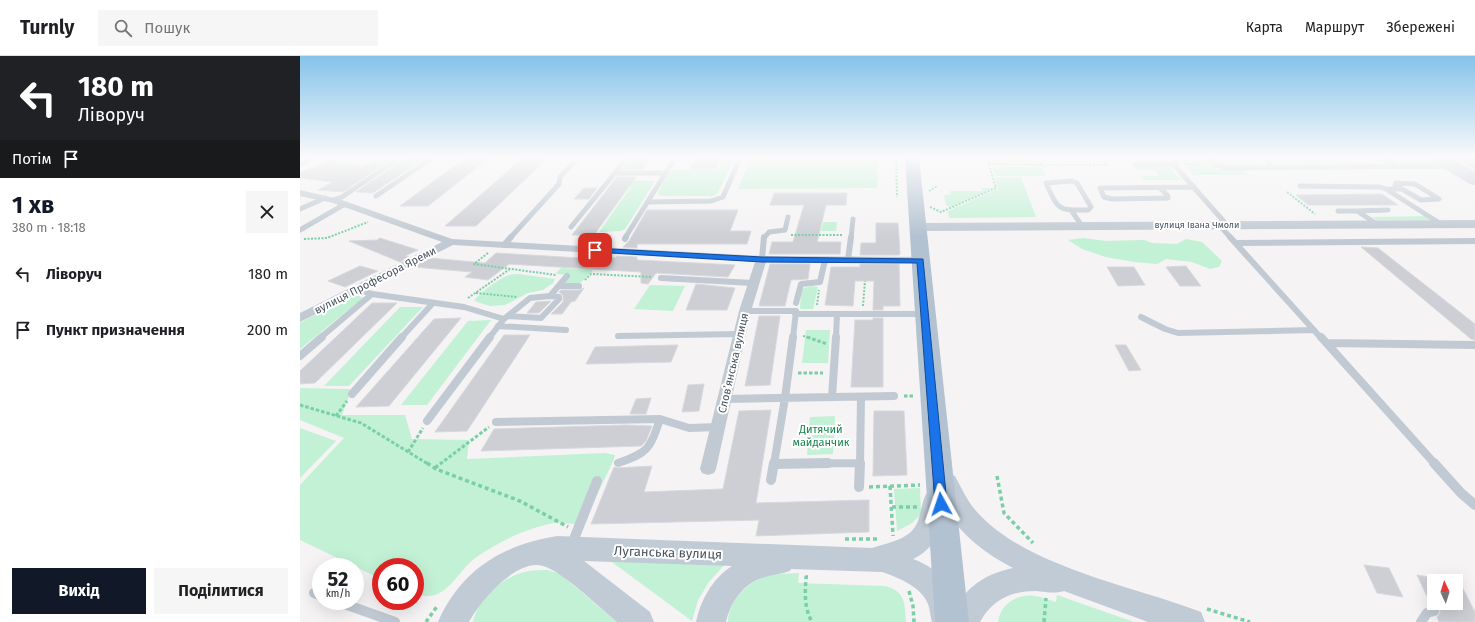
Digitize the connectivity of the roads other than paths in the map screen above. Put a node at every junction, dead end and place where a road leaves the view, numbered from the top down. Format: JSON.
{"nodes":[{"id":1,"x":361,"y":184,"type":"edge"},
{"id":2,"x":393,"y":184,"type":"edge"},
{"id":3,"x":559,"y":184,"type":"edge"},
{"id":4,"x":606,"y":184,"type":"edge"},
{"id":5,"x":659,"y":184,"type":"edge"},
{"id":6,"x":728,"y":184,"type":"edge"},
{"id":7,"x":914,"y":184,"type":"edge"},
{"id":8,"x":1047,"y":184,"type":"edge"},
{"id":9,"x":1078,"y":184,"type":"edge"},
{"id":10,"x":1192,"y":184,"type":"edge"},
{"id":11,"x":1396,"y":184,"type":"edge"},
{"id":12,"x":1415,"y":184,"type":"edge"},
{"id":13,"x":1300,"y":186,"type":"dead end"},
{"id":14,"x":1194,"y":187,"type":"junction"},
{"id":15,"x":1160,"y":188,"type":"junction"},
{"id":16,"x":1386,"y":188,"type":"junction"},
{"id":17,"x":1402,"y":188,"type":"junction"},
{"id":18,"x":300,"y":193,"type":"edge"},
{"id":19,"x":376,"y":196,"type":"dead end"},
{"id":20,"x":329,"y":200,"type":"junction"},
{"id":21,"x":648,"y":202,"type":"junction"},
{"id":22,"x":346,"y":204,"type":"junction"},
{"id":23,"x":300,"y":209,"type":"edge"},
{"id":24,"x":1071,"y":210,"type":"junction"},
{"id":25,"x":1388,"y":210,"type":"dead end"},
{"id":26,"x":1338,"y":211,"type":"dead end"},
{"id":27,"x":1357,"y":211,"type":"junction"},
{"id":28,"x":788,"y":217,"type":"dead end"},
{"id":29,"x":853,"y":219,"type":"dead end"},
{"id":30,"x":1377,"y":224,"type":"junction"},
{"id":31,"x":1441,"y":224,"type":"junction"},
{"id":32,"x":1475,"y":224,"type":"edge"},
{"id":33,"x":1223,"y":225,"type":"junction"},
{"id":34,"x":1082,"y":226,"type":"junction"},
{"id":35,"x":571,"y":227,"type":"dead end"},
{"id":36,"x":918,"y":227,"type":"junction"},
{"id":37,"x":300,"y":230,"type":"edge"},
{"id":38,"x":625,"y":239,"type":"dead end"},
{"id":39,"x":1475,"y":241,"type":"edge"},
{"id":40,"x":451,"y":242,"type":"junction"},
{"id":41,"x":1236,"y":243,"type":"junction"},
{"id":42,"x":504,"y":245,"type":"junction"},
{"id":43,"x":762,"y":259,"type":"junction"},
{"id":44,"x":826,"y":260,"type":"junction"},
{"id":45,"x":848,"y":260,"type":"junction"},
{"id":46,"x":921,"y":260,"type":"junction"},
{"id":47,"x":567,"y":276,"type":"dead end"},
{"id":48,"x":661,"y":278,"type":"road end"},
{"id":49,"x":753,"y":282,"type":"junction"},
{"id":50,"x":363,"y":286,"type":"junction"},
{"id":51,"x":559,"y":286,"type":"junction"},
{"id":52,"x":579,"y":286,"type":"road end"},
{"id":53,"x":372,"y":294,"type":"junction"},
{"id":54,"x":550,"y":296,"type":"junction"},
{"id":55,"x":433,"y":303,"type":"junction"},
{"id":56,"x":796,"y":303,"type":"dead end"},
{"id":57,"x":745,"y":311,"type":"junction"},
{"id":58,"x":795,"y":314,"type":"junction"},
{"id":59,"x":837,"y":314,"type":"junction"},
{"id":60,"x":925,"y":314,"type":"junction"},
{"id":61,"x":506,"y":317,"type":"junction"},
{"id":62,"x":1141,"y":317,"type":"dead end"},
{"id":63,"x":300,"y":318,"type":"edge"},
{"id":64,"x":498,"y":326,"type":"junction"},
{"id":65,"x":566,"y":330,"type":"dead end"},
{"id":66,"x":1314,"y":330,"type":"junction"},
{"id":67,"x":740,"y":334,"type":"junction"},
{"id":68,"x":618,"y":336,"type":"dead end"},
{"id":69,"x":1327,"y":343,"type":"junction"},
{"id":70,"x":1475,"y":345,"type":"edge"},
{"id":71,"x":300,"y":356,"type":"edge"},
{"id":72,"x":352,"y":394,"type":"road end"},
{"id":73,"x":894,"y":396,"type":"dead end"},
{"id":74,"x":832,"y":397,"type":"junction"},
{"id":75,"x":861,"y":397,"type":"junction"},
{"id":76,"x":785,"y":398,"type":"junction"},
{"id":77,"x":725,"y":399,"type":"junction"},
{"id":78,"x":660,"y":419,"type":"junction"},
{"id":79,"x":427,"y":421,"type":"road end"},
{"id":80,"x":496,"y":422,"type":"road end"},
{"id":81,"x":718,"y":427,"type":"junction"},
{"id":82,"x":618,"y":463,"type":"dead end"},
{"id":83,"x":859,"y":463,"type":"junction"},
{"id":84,"x":774,"y":464,"type":"junction"},
{"id":85,"x":708,"y":469,"type":"dead end"},
{"id":86,"x":927,"y":475,"type":"junction"},
{"id":87,"x":771,"y":480,"type":"dead end"},
{"id":88,"x":597,"y":481,"type":"dead end"},
{"id":89,"x":859,"y":487,"type":"road end"},
{"id":90,"x":1475,"y":505,"type":"edge"},
{"id":91,"x":574,"y":540,"type":"junction"},
{"id":92,"x":529,"y":553,"type":"junction"},
{"id":93,"x":875,"y":559,"type":"junction"},
{"id":94,"x":811,"y":567,"type":"junction"},
{"id":95,"x":1092,"y":589,"type":"junction"},
{"id":96,"x":361,"y":610,"type":"edge"},
{"id":97,"x":1434,"y":611,"type":"dead end"},
{"id":98,"x":1192,"y":618,"type":"edge"},
{"id":99,"x":395,"y":622,"type":"edge"},
{"id":100,"x":453,"y":622,"type":"edge"},
{"id":101,"x":639,"y":622,"type":"edge"},
{"id":102,"x":711,"y":622,"type":"edge"},
{"id":103,"x":947,"y":622,"type":"edge"},
{"id":104,"x":952,"y":622,"type":"edge"},
{"id":105,"x":964,"y":622,"type":"edge"},
{"id":106,"x":1421,"y":622,"type":"edge"}],
"edges":[{"from":1,"to":20,"type":"lane"},
{"from":2,"to":19,"type":"lane"},
{"from":3,"to":42,"type":"lane"},
{"from":4,"to":35,"type":"lane"},
{"from":5,"to":21,"type":"lane"},
{"from":6,"to":21,"type":"lane"},
{"from":7,"to":36,"type":"main road"},
{"from":8,"to":24,"type":"lane"},
{"from":9,"to":24,"type":"lane"},
{"from":10,"to":14,"type":"lane"},
{"from":11,"to":17,"type":"lane"},
{"from":12,"to":17,"type":"lane"},
{"from":13,"to":16,"type":"lane"},
{"from":14,"to":15,"type":"lane"},
{"from":14,"to":33,"type":"lane"},
{"from":15,"to":15,"type":"lane"},
{"from":16,"to":17,"type":"lane"},
{"from":16,"to":31,"type":"lane"},
{"from":18,"to":20,"type":"street"},
{"from":20,"to":22,"type":"street"},
{"from":20,"to":23,"type":"lane"},
{"from":21,"to":38,"type":"lane"},
{"from":22,"to":37,"type":"lane"},
{"from":22,"to":40,"type":"street"},
{"from":24,"to":34,"type":"lane"},
{"from":25,"to":27,"type":"lane"},
{"from":26,"to":27,"type":"lane"},
{"from":27,"to":30,"type":"lane"},
{"from":28,"to":43,"type":"lane"},
{"from":29,"to":45,"type":"lane"},
{"from":30,"to":31,"type":"street","name":"вулиця Івана Чмоли"},
{"from":30,"to":33,"type":"street","name":"вулиця Івана Чмоли"},
{"from":31,"to":32,"type":"street","name":"вулиця Івана Чмоли"},
{"from":33,"to":34,"type":"street","name":"вулиця Івана Чмоли"},
{"from":33,"to":41,"type":"lane"},
{"from":34,"to":36,"type":"street","name":"вулиця Івана Чмоли"},
{"from":36,"to":46,"type":"main road"},
{"from":39,"to":41,"type":"lane"},
{"from":40,"to":42,"type":"street"},
{"from":40,"to":50,"type":"street","name":"вулиця Професора Яреми"},
{"from":41,"to":66,"type":"lane"},
{"from":42,"to":43,"type":"street"},
{"from":43,"to":44,"type":"street"},
{"from":43,"to":49,"type":"street","name":"Словʼянська вулиця"},
{"from":44,"to":45,"type":"street"},
{"from":44,"to":56,"type":"lane"},
{"from":45,"to":46,"type":"street"},
{"from":46,"to":60,"type":"main road"},
{"from":47,"to":51,"type":"lane"},
{"from":48,"to":49,"type":"lane"},
{"from":49,"to":57,"type":"street","name":"Словʼянська вулиця"},
{"from":50,"to":53,"type":"lane"},
{"from":50,"to":63,"type":"street","name":"вулиця Професора Яреми"},
{"from":51,"to":52,"type":"lane"},
{"from":51,"to":54,"type":"lane"},
{"from":53,"to":55,"type":"lane"},
{"from":53,"to":71,"type":"lane"},
{"from":54,"to":61,"type":"lane"},
{"from":54,"to":61,"type":"lane"},
{"from":55,"to":61,"type":"lane"},
{"from":55,"to":72,"type":"lane"},
{"from":57,"to":58,"type":"lane"},
{"from":57,"to":67,"type":"street","name":"Словʼянська вулиця"},
{"from":58,"to":59,"type":"lane"},
{"from":58,"to":76,"type":"lane"},
{"from":59,"to":60,"type":"lane"},
{"from":59,"to":74,"type":"lane"},
{"from":60,"to":86,"type":"main road"},
{"from":61,"to":64,"type":"lane"},
{"from":62,"to":66,"type":"lane"},
{"from":64,"to":65,"type":"lane"},
{"from":64,"to":79,"type":"lane"},
{"from":66,"to":69,"type":"lane"},
{"from":67,"to":68,"type":"lane"},
{"from":67,"to":77,"type":"street","name":"Словʼянська вулиця"},
{"from":69,"to":70,"type":"lane"},
{"from":69,"to":90,"type":"lane"},
{"from":73,"to":75,"type":"lane"},
{"from":74,"to":75,"type":"lane"},
{"from":74,"to":76,"type":"lane"},
{"from":75,"to":83,"type":"lane"},
{"from":76,"to":77,"type":"lane"},
{"from":76,"to":84,"type":"lane"},
{"from":77,"to":81,"type":"street","name":"Словʼянська вулиця"},
{"from":78,"to":80,"type":"lane"},
{"from":78,"to":81,"type":"lane"},
{"from":78,"to":82,"type":"lane"},
{"from":81,"to":85,"type":"street","name":"Словʼянська вулиця"},
{"from":83,"to":84,"type":"lane"},
{"from":83,"to":89,"type":"lane"},
{"from":84,"to":87,"type":"lane"},
{"from":86,"to":93,"type":"main road","name":"Луганська вулиця"},
{"from":86,"to":95,"type":"main road"},
{"from":86,"to":104,"type":"main road"},
{"from":88,"to":91,"type":"lane"},
{"from":91,"to":92,"type":"main road","name":"Луганська вулиця"},
{"from":91,"to":94,"type":"main road","name":"Луганська вулиця"},
{"from":92,"to":100,"type":"main road","name":"Луганська вулиця"},
{"from":92,"to":101,"type":"main road","name":"Луганська вулиця"},
{"from":93,"to":94,"type":"main road","name":"Луганська вулиця"},
{"from":93,"to":103,"type":"main road","name":"Луганська вулиця"},
{"from":94,"to":102,"type":"main road","name":"Луганська вулиця"},
{"from":95,"to":98,"type":"main road"},
{"from":95,"to":105,"type":"main road"},
{"from":96,"to":99,"type":"lane"},
{"from":97,"to":106,"type":"lane"}]}
